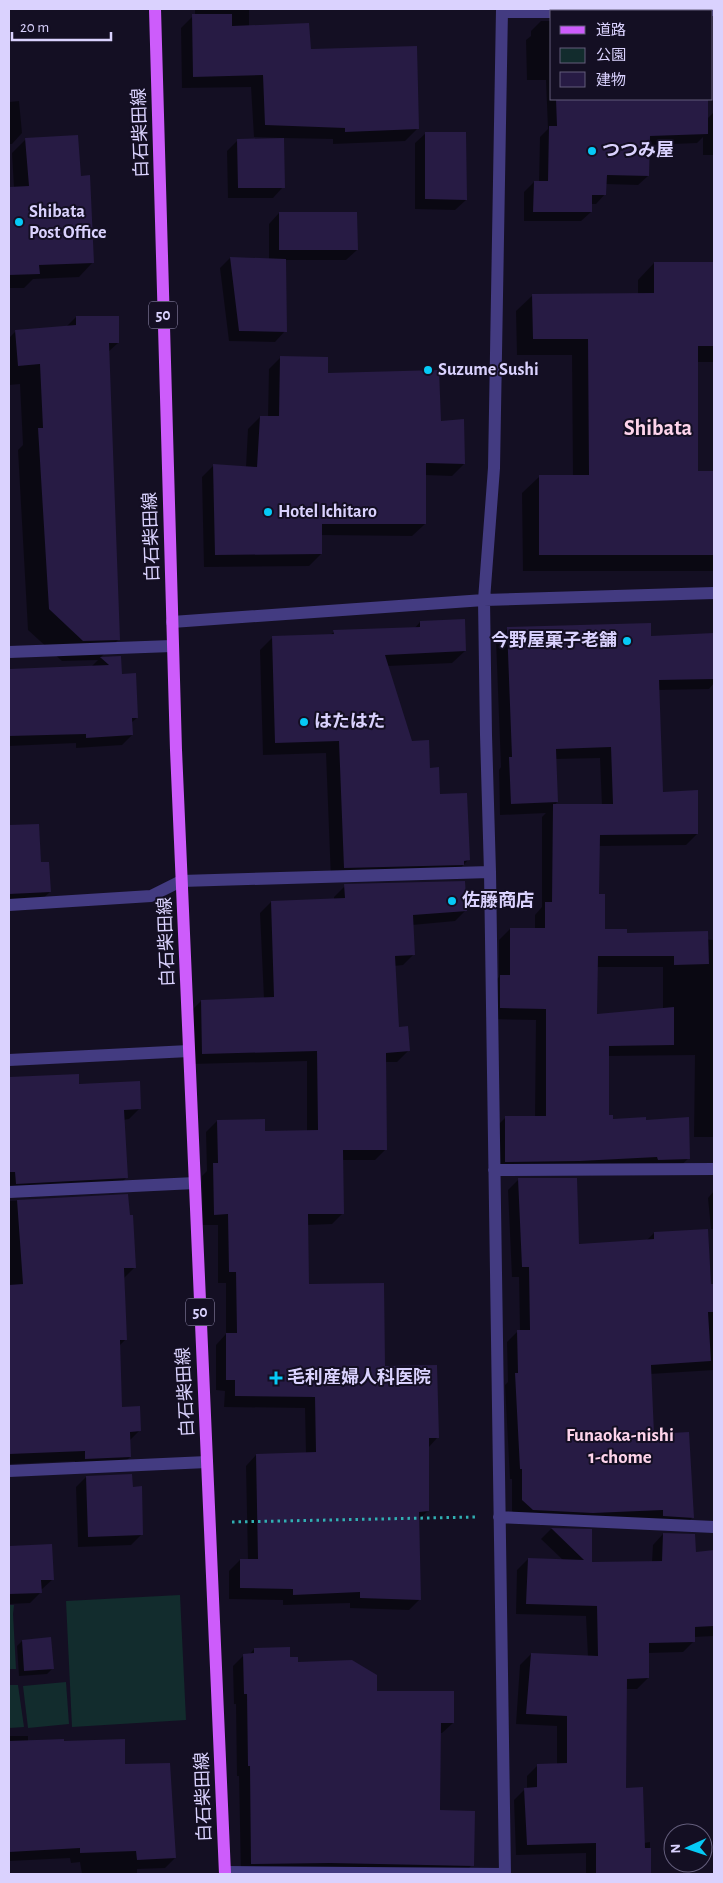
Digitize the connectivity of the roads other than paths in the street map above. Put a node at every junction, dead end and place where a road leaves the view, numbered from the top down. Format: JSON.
{"nodes":[{"id":1,"x":155,"y":9,"type":"edge"},
{"id":2,"x":502,"y":11,"type":"edge"},
{"id":3,"x":550,"y":12,"type":"edge"},
{"id":4,"x":714,"y":593,"type":"edge"},
{"id":5,"x":484,"y":600,"type":"junction"},
{"id":6,"x":172,"y":622,"type":"junction"},
{"id":7,"x":172,"y":646,"type":"junction"},
{"id":8,"x":9,"y":652,"type":"edge"},
{"id":9,"x":490,"y":872,"type":"junction"},
{"id":10,"x":181,"y":881,"type":"junction"},
{"id":11,"x":9,"y":905,"type":"edge"},
{"id":12,"x":189,"y":1051,"type":"junction"},
{"id":13,"x":9,"y":1060,"type":"edge"},
{"id":14,"x":714,"y":1169,"type":"edge"},
{"id":15,"x":494,"y":1170,"type":"junction"},
{"id":16,"x":194,"y":1183,"type":"junction"},
{"id":17,"x":9,"y":1192,"type":"edge"},
{"id":18,"x":207,"y":1462,"type":"junction"},
{"id":19,"x":9,"y":1471,"type":"edge"},
{"id":20,"x":499,"y":1517,"type":"junction"},
{"id":21,"x":714,"y":1527,"type":"edge"},
{"id":22,"x":225,"y":1873,"type":"edge"},
{"id":23,"x":505,"y":1874,"type":"edge"}],
"edges":[{"from":1,"to":6,"type":"main road","name":"白石柴田線","number":"50"},
{"from":2,"to":3,"type":"street"},
{"from":2,"to":5,"type":"street"},
{"from":4,"to":5,"type":"street"},
{"from":5,"to":6,"type":"street"},
{"from":5,"to":9,"type":"street"},
{"from":6,"to":7,"type":"main road","name":"白石柴田線","number":"50"},
{"from":7,"to":8,"type":"street"},
{"from":7,"to":10,"type":"main road","name":"白石柴田線","number":"50"},
{"from":9,"to":10,"type":"street"},
{"from":9,"to":15,"type":"street"},
{"from":10,"to":11,"type":"street"},
{"from":10,"to":12,"type":"main road","name":"白石柴田線","number":"50"},
{"from":12,"to":13,"type":"street"},
{"from":12,"to":16,"type":"main road","name":"白石柴田線","number":"50"},
{"from":14,"to":15,"type":"street"},
{"from":15,"to":20,"type":"street"},
{"from":16,"to":17,"type":"street"},
{"from":16,"to":18,"type":"main road","name":"白石柴田線","number":"50"},
{"from":18,"to":19,"type":"street"},
{"from":18,"to":22,"type":"main road","name":"白石柴田線","number":"50"},
{"from":20,"to":21,"type":"street"},
{"from":20,"to":23,"type":"street"},
{"from":22,"to":23,"type":"street"}]}
